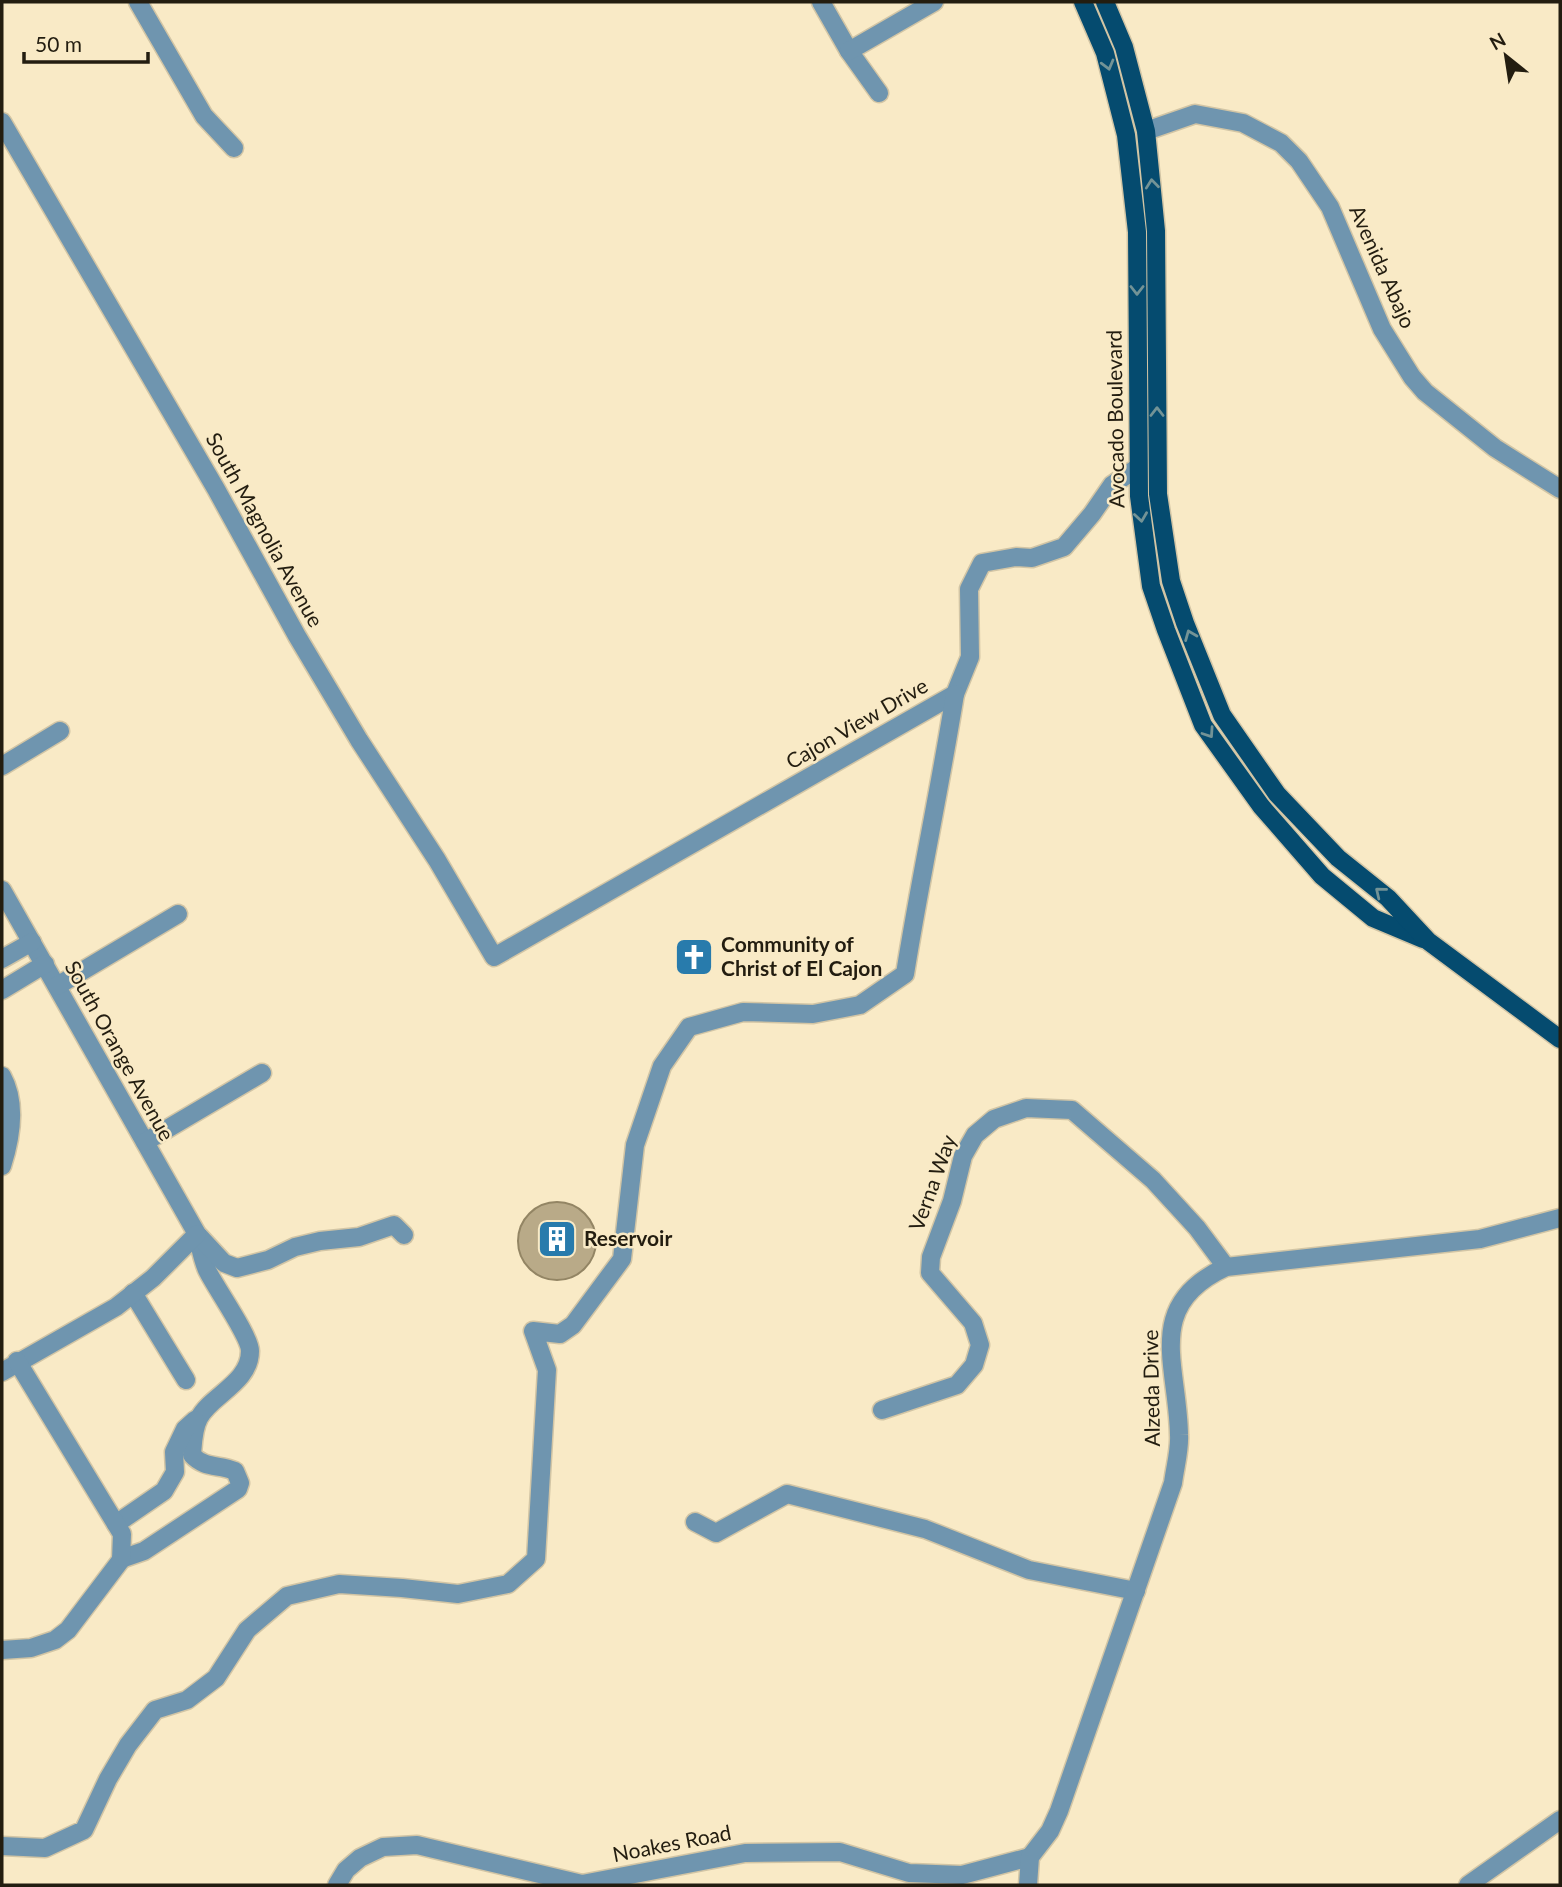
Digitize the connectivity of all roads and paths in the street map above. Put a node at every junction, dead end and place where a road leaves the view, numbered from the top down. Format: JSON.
{"nodes":[{"id":1,"x":138,"y":2,"type":"edge"},
{"id":2,"x":821,"y":2,"type":"edge"},
{"id":3,"x":934,"y":2,"type":"edge"},
{"id":4,"x":1083,"y":2,"type":"edge"},
{"id":5,"x":1105,"y":2,"type":"edge"},
{"id":6,"x":849,"y":51,"type":"junction"},
{"id":7,"x":879,"y":93,"type":"dead end"},
{"id":8,"x":2,"y":122,"type":"edge"},
{"id":9,"x":1146,"y":131,"type":"junction"},
{"id":10,"x":234,"y":148,"type":"dead end"},
{"id":11,"x":1137,"y":468,"type":"junction"},
{"id":12,"x":1560,"y":489,"type":"edge"},
{"id":13,"x":955,"y":694,"type":"junction"},
{"id":14,"x":60,"y":731,"type":"dead end"},
{"id":15,"x":2,"y":766,"type":"edge"},
{"id":16,"x":2,"y":890,"type":"edge"},
{"id":17,"x":178,"y":914,"type":"dead end"},
{"id":18,"x":1428,"y":941,"type":"junction"},
{"id":19,"x":32,"y":942,"type":"junction"},
{"id":20,"x":494,"y":957,"type":"joint"},
{"id":21,"x":2,"y":959,"type":"edge"},
{"id":22,"x":45,"y":964,"type":"junction"},
{"id":23,"x":57,"y":986,"type":"junction"},
{"id":24,"x":2,"y":990,"type":"edge"},
{"id":25,"x":1560,"y":1040,"type":"edge"},
{"id":26,"x":262,"y":1073,"type":"dead end"},
{"id":27,"x":2,"y":1076,"type":"edge"},
{"id":28,"x":145,"y":1142,"type":"junction"},
{"id":29,"x":2,"y":1166,"type":"edge"},
{"id":30,"x":1560,"y":1218,"type":"edge"},
{"id":31,"x":197,"y":1234,"type":"junction"},
{"id":32,"x":404,"y":1235,"type":"dead end"},
{"id":33,"x":1226,"y":1267,"type":"junction"},
{"id":34,"x":133,"y":1293,"type":"junction"},
{"id":35,"x":17,"y":1361,"type":"junction"},
{"id":36,"x":2,"y":1371,"type":"edge"},
{"id":37,"x":186,"y":1380,"type":"dead end"},
{"id":38,"x":882,"y":1410,"type":"dead end"},
{"id":39,"x":200,"y":1415,"type":"junction"},
{"id":40,"x":695,"y":1522,"type":"dead end"},
{"id":41,"x":116,"y":1524,"type":"junction"},
{"id":42,"x":121,"y":1559,"type":"junction"},
{"id":43,"x":1136,"y":1591,"type":"junction"},
{"id":44,"x":2,"y":1650,"type":"edge"},
{"id":45,"x":1560,"y":1821,"type":"edge"},
{"id":46,"x":2,"y":1846,"type":"edge"},
{"id":47,"x":1030,"y":1857,"type":"junction"},
{"id":48,"x":337,"y":1885,"type":"edge"},
{"id":49,"x":1028,"y":1885,"type":"edge"},
{"id":50,"x":1468,"y":1885,"type":"edge"}],
"edges":[{"from":1,"to":10,"type":"street"},
{"from":2,"to":6,"type":"street"},
{"from":3,"to":6,"type":"street"},
{"from":4,"to":11,"type":"main road","name":"Avocado Boulevard","one_way":true},
{"from":5,"to":9,"type":"main road","name":"Avocado Boulevard"},
{"from":6,"to":7,"type":"street"},
{"from":8,"to":20,"type":"street","name":"South Magnolia Avenue"},
{"from":9,"to":12,"type":"street","name":"Avenida Abajo"},
{"from":18,"to":9,"type":"main road","name":"Avocado Boulevard","one_way":true},
{"from":11,"to":13,"type":"street","name":"Cajon View Drive"},
{"from":11,"to":18,"type":"main road","name":"Avocado Boulevard","one_way":true},
{"from":13,"to":20,"type":"street","name":"Cajon View Drive"},
{"from":13,"to":46,"type":"street"},
{"from":14,"to":15,"type":"street"},
{"from":16,"to":19,"type":"street","name":"South Orange Avenue"},
{"from":17,"to":23,"type":"street"},
{"from":18,"to":25,"type":"main road","name":"Avocado Boulevard"},
{"from":19,"to":21,"type":"street"},
{"from":19,"to":22,"type":"street","name":"South Orange Avenue"},
{"from":22,"to":23,"type":"street","name":"South Orange Avenue"},
{"from":22,"to":24,"type":"street"},
{"from":23,"to":28,"type":"street","name":"South Orange Avenue"},
{"from":26,"to":28,"type":"street"},
{"from":27,"to":29,"type":"street"},
{"from":28,"to":31,"type":"street","name":"South Orange Avenue"},
{"from":30,"to":33,"type":"street","name":"Alzeda Drive"},
{"from":31,"to":32,"type":"street"},
{"from":31,"to":34,"type":"street"},
{"from":31,"to":39,"type":"street"},
{"from":33,"to":38,"type":"street","name":"Verna Way"},
{"from":33,"to":43,"type":"street","name":"Alzeda Drive"},
{"from":34,"to":35,"type":"street"},
{"from":34,"to":37,"type":"street"},
{"from":35,"to":36,"type":"street"},
{"from":35,"to":41,"type":"street"},
{"from":39,"to":41,"type":"street"},
{"from":39,"to":42,"type":"street"},
{"from":40,"to":43,"type":"street"},
{"from":41,"to":42,"type":"street"},
{"from":42,"to":44,"type":"street"},
{"from":43,"to":47,"type":"street","name":"Alzeda Drive"},
{"from":45,"to":50,"type":"street"},
{"from":47,"to":48,"type":"street","name":"Noakes Road"},
{"from":47,"to":49,"type":"street"}]}
